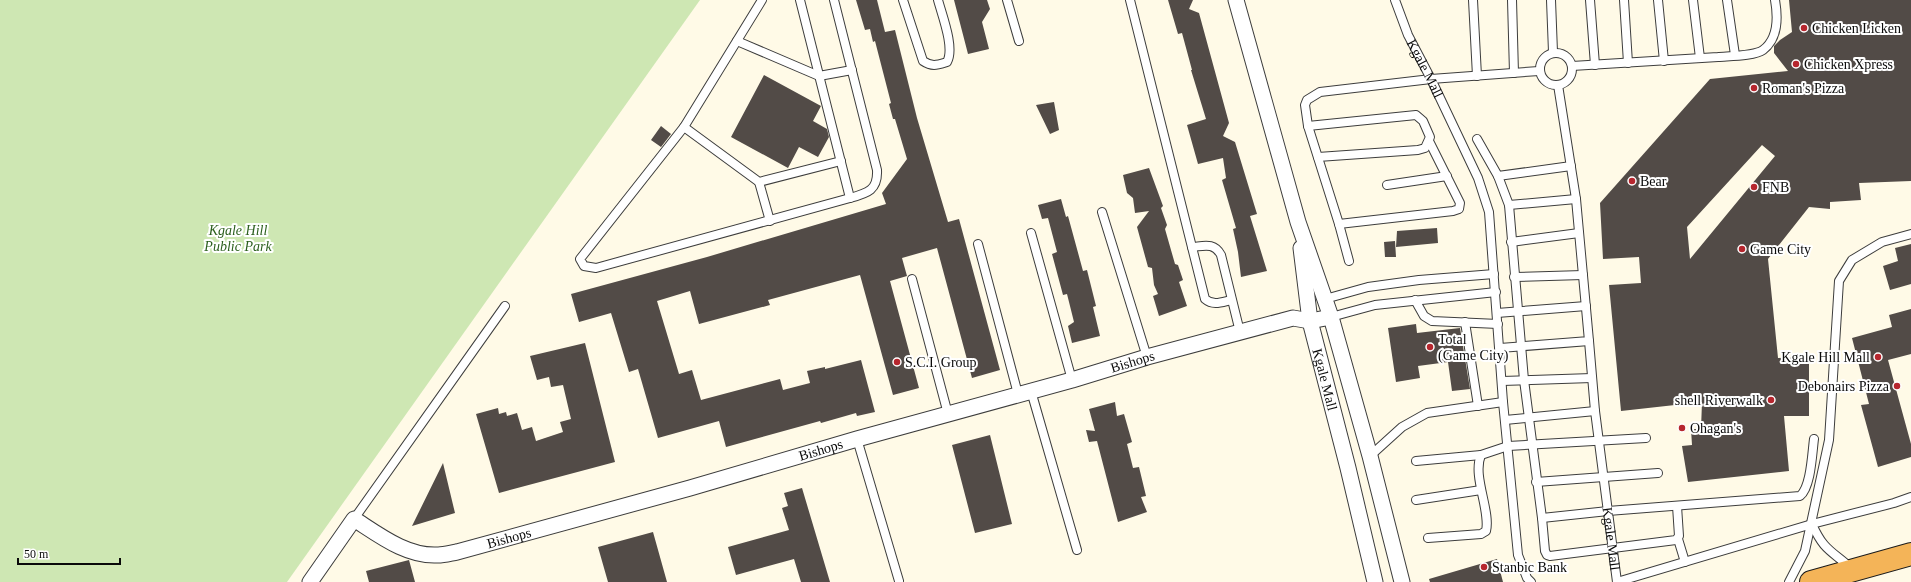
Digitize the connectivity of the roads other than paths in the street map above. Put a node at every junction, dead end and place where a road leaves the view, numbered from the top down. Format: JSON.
{"nodes":[{"id":1,"x":762,"y":0,"type":"edge"},
{"id":2,"x":800,"y":0,"type":"edge"},
{"id":3,"x":834,"y":0,"type":"edge"},
{"id":4,"x":902,"y":0,"type":"edge"},
{"id":5,"x":938,"y":0,"type":"edge"},
{"id":6,"x":1007,"y":0,"type":"edge"},
{"id":7,"x":1130,"y":0,"type":"edge"},
{"id":8,"x":1236,"y":0,"type":"edge"},
{"id":9,"x":1395,"y":0,"type":"edge"},
{"id":10,"x":1473,"y":0,"type":"edge"},
{"id":11,"x":1512,"y":0,"type":"edge"},
{"id":12,"x":1550,"y":0,"type":"edge"},
{"id":13,"x":1590,"y":0,"type":"edge"},
{"id":14,"x":1624,"y":0,"type":"edge"},
{"id":15,"x":1658,"y":0,"type":"edge"},
{"id":16,"x":1692,"y":0,"type":"edge"},
{"id":17,"x":1727,"y":0,"type":"edge"},
{"id":18,"x":1775,"y":0,"type":"edge"},
{"id":19,"x":737,"y":41,"type":"junction"},
{"id":20,"x":1019,"y":41,"type":"dead end"},
{"id":21,"x":1553,"y":52,"type":"junction"},
{"id":22,"x":1735,"y":55,"type":"junction"},
{"id":23,"x":1700,"y":58,"type":"junction"},
{"id":24,"x":1664,"y":61,"type":"junction"},
{"id":25,"x":1628,"y":63,"type":"junction"},
{"id":26,"x":1595,"y":65,"type":"junction"},
{"id":27,"x":1572,"y":66,"type":"junction"},
{"id":28,"x":852,"y":70,"type":"junction"},
{"id":29,"x":1539,"y":71,"type":"junction"},
{"id":30,"x":1514,"y":73,"type":"junction"},
{"id":31,"x":819,"y":76,"type":"junction"},
{"id":32,"x":1477,"y":76,"type":"junction"},
{"id":33,"x":1431,"y":79,"type":"junction"},
{"id":34,"x":1558,"y":85,"type":"junction"},
{"id":35,"x":684,"y":126,"type":"junction"},
{"id":36,"x":1308,"y":126,"type":"junction"},
{"id":37,"x":1477,"y":140,"type":"dead end"},
{"id":38,"x":1429,"y":141,"type":"junction"},
{"id":39,"x":1318,"y":157,"type":"junction"},
{"id":40,"x":841,"y":161,"type":"junction"},
{"id":41,"x":1571,"y":166,"type":"junction"},
{"id":42,"x":1447,"y":176,"type":"junction"},
{"id":43,"x":1498,"y":176,"type":"junction"},
{"id":44,"x":759,"y":182,"type":"junction"},
{"id":45,"x":1387,"y":185,"type":"dead end"},
{"id":46,"x":850,"y":198,"type":"junction"},
{"id":47,"x":1576,"y":199,"type":"junction"},
{"id":48,"x":1509,"y":205,"type":"junction"},
{"id":49,"x":1102,"y":212,"type":"dead end"},
{"id":50,"x":770,"y":221,"type":"junction"},
{"id":51,"x":1298,"y":222,"type":"junction"},
{"id":52,"x":1339,"y":224,"type":"junction"},
{"id":53,"x":1031,"y":233,"type":"dead end"},
{"id":54,"x":1579,"y":233,"type":"junction"},
{"id":55,"x":1911,"y":234,"type":"edge"},
{"id":56,"x":1511,"y":242,"type":"junction"},
{"id":57,"x":978,"y":244,"type":"dead end"},
{"id":58,"x":1192,"y":247,"type":"junction"},
{"id":59,"x":1349,"y":261,"type":"dead end"},
{"id":60,"x":1494,"y":274,"type":"junction"},
{"id":61,"x":1583,"y":275,"type":"junction"},
{"id":62,"x":1514,"y":278,"type":"junction"},
{"id":63,"x":912,"y":279,"type":"dead end"},
{"id":64,"x":1496,"y":292,"type":"junction"},
{"id":65,"x":1325,"y":299,"type":"junction"},
{"id":66,"x":1231,"y":300,"type":"junction"},
{"id":67,"x":1416,"y":300,"type":"junction"},
{"id":68,"x":505,"y":306,"type":"dead end"},
{"id":69,"x":1307,"y":306,"type":"junction"},
{"id":70,"x":1586,"y":306,"type":"junction"},
{"id":71,"x":1517,"y":312,"type":"junction"},
{"id":72,"x":1497,"y":313,"type":"junction"},
{"id":73,"x":1331,"y":317,"type":"junction"},
{"id":74,"x":1293,"y":318,"type":"junction"},
{"id":75,"x":1310,"y":321,"type":"junction"},
{"id":76,"x":1465,"y":322,"type":"junction"},
{"id":77,"x":1498,"y":324,"type":"junction"},
{"id":78,"x":1240,"y":332,"type":"junction"},
{"id":79,"x":1589,"y":341,"type":"junction"},
{"id":80,"x":1521,"y":347,"type":"junction"},
{"id":81,"x":1500,"y":348,"type":"junction"},
{"id":82,"x":1147,"y":357,"type":"junction"},
{"id":83,"x":1592,"y":378,"type":"junction"},
{"id":84,"x":1072,"y":380,"type":"junction"},
{"id":85,"x":1524,"y":380,"type":"junction"},
{"id":86,"x":1502,"y":381,"type":"junction"},
{"id":87,"x":1024,"y":392,"type":"junction"},
{"id":88,"x":1503,"y":402,"type":"junction"},
{"id":89,"x":1478,"y":406,"type":"junction"},
{"id":90,"x":1595,"y":411,"type":"junction"},
{"id":91,"x":948,"y":414,"type":"junction"},
{"id":92,"x":1529,"y":418,"type":"junction"},
{"id":93,"x":1505,"y":420,"type":"junction"},
{"id":94,"x":1646,"y":438,"type":"dead end"},
{"id":95,"x":857,"y":439,"type":"junction"},
{"id":96,"x":1814,"y":439,"type":"dead end"},
{"id":97,"x":1599,"y":442,"type":"junction"},
{"id":98,"x":1532,"y":445,"type":"junction"},
{"id":99,"x":1508,"y":446,"type":"junction"},
{"id":100,"x":1481,"y":455,"type":"junction"},
{"id":101,"x":1370,"y":456,"type":"junction"},
{"id":102,"x":1416,"y":460,"type":"dead end"},
{"id":103,"x":1658,"y":473,"type":"dead end"},
{"id":104,"x":1604,"y":477,"type":"junction"},
{"id":105,"x":1536,"y":482,"type":"junction"},
{"id":106,"x":1481,"y":490,"type":"junction"},
{"id":107,"x":1911,"y":497,"type":"edge"},
{"id":108,"x":1416,"y":500,"type":"dead end"},
{"id":109,"x":1677,"y":506,"type":"junction"},
{"id":110,"x":1608,"y":511,"type":"junction"},
{"id":111,"x":1542,"y":518,"type":"junction"},
{"id":112,"x":354,"y":519,"type":"junction"},
{"id":113,"x":1812,"y":524,"type":"junction"},
{"id":114,"x":1428,"y":538,"type":"dead end"},
{"id":115,"x":1678,"y":538,"type":"junction"},
{"id":116,"x":1613,"y":548,"type":"junction"},
{"id":117,"x":1077,"y":550,"type":"dead end"},
{"id":118,"x":1911,"y":554,"type":"edge"},
{"id":119,"x":1685,"y":562,"type":"junction"},
{"id":120,"x":1853,"y":570,"type":"junction"},
{"id":121,"x":899,"y":581,"type":"edge"},
{"id":122,"x":310,"y":582,"type":"edge"},
{"id":123,"x":1375,"y":582,"type":"edge"},
{"id":124,"x":1402,"y":582,"type":"edge"},
{"id":125,"x":1531,"y":582,"type":"edge"},
{"id":126,"x":1617,"y":582,"type":"edge"},
{"id":127,"x":1789,"y":582,"type":"edge"},
{"id":128,"x":1811,"y":582,"type":"edge"}],
"edges":[{"from":1,"to":19,"type":"lane"},
{"from":2,"to":31,"type":"lane"},
{"from":3,"to":28,"type":"lane"},
{"from":4,"to":5,"type":"lane"},
{"from":6,"to":20,"type":"lane"},
{"from":7,"to":58,"type":"lane"},
{"from":8,"to":51,"type":"street","name":"Kgale Mall"},
{"from":9,"to":33,"type":"lane","name":"Kgale Mall"},
{"from":10,"to":32,"type":"lane"},
{"from":11,"to":30,"type":"lane"},
{"from":12,"to":21,"type":"lane"},
{"from":13,"to":26,"type":"lane"},
{"from":14,"to":25,"type":"lane"},
{"from":15,"to":24,"type":"lane"},
{"from":16,"to":23,"type":"lane"},
{"from":17,"to":22,"type":"lane"},
{"from":18,"to":22,"type":"lane"},
{"from":19,"to":31,"type":"lane"},
{"from":19,"to":35,"type":"lane"},
{"from":21,"to":27,"type":"lane"},
{"from":21,"to":29,"type":"lane"},
{"from":22,"to":23,"type":"lane"},
{"from":23,"to":24,"type":"lane"},
{"from":24,"to":25,"type":"lane"},
{"from":25,"to":26,"type":"lane"},
{"from":26,"to":27,"type":"lane"},
{"from":27,"to":34,"type":"lane"},
{"from":28,"to":31,"type":"lane"},
{"from":28,"to":46,"type":"lane"},
{"from":29,"to":30,"type":"lane"},
{"from":29,"to":34,"type":"lane"},
{"from":30,"to":32,"type":"lane"},
{"from":31,"to":40,"type":"lane"},
{"from":32,"to":33,"type":"lane"},
{"from":33,"to":36,"type":"lane"},
{"from":33,"to":60,"type":"lane","name":"Kgale Mall"},
{"from":34,"to":41,"type":"lane","name":"Kgale Mall"},
{"from":35,"to":44,"type":"lane"},
{"from":35,"to":50,"type":"lane"},
{"from":36,"to":38,"type":"lane"},
{"from":36,"to":39,"type":"lane"},
{"from":37,"to":43,"type":"lane"},
{"from":38,"to":39,"type":"lane"},
{"from":38,"to":42,"type":"lane"},
{"from":39,"to":52,"type":"lane"},
{"from":40,"to":44,"type":"lane"},
{"from":40,"to":46,"type":"lane"},
{"from":41,"to":43,"type":"lane"},
{"from":41,"to":47,"type":"lane","name":"Kgale Mall"},
{"from":42,"to":45,"type":"lane"},
{"from":42,"to":52,"type":"lane"},
{"from":43,"to":48,"type":"lane"},
{"from":44,"to":50,"type":"lane"},
{"from":46,"to":50,"type":"lane"},
{"from":47,"to":48,"type":"lane"},
{"from":47,"to":54,"type":"lane","name":"Kgale Mall"},
{"from":48,"to":56,"type":"lane"},
{"from":49,"to":82,"type":"lane"},
{"from":51,"to":65,"type":"street","name":"Kgale Mall"},
{"from":51,"to":69,"type":"street","name":"Kgale Mall"},
{"from":52,"to":59,"type":"lane"},
{"from":53,"to":84,"type":"lane"},
{"from":54,"to":56,"type":"lane"},
{"from":54,"to":61,"type":"lane","name":"Kgale Mall"},
{"from":55,"to":113,"type":"lane"},
{"from":56,"to":62,"type":"lane"},
{"from":57,"to":87,"type":"lane"},
{"from":58,"to":66,"type":"lane"},
{"from":58,"to":66,"type":"lane"},
{"from":60,"to":64,"type":"lane","name":"Kgale Mall"},
{"from":60,"to":65,"type":"lane"},
{"from":61,"to":62,"type":"lane"},
{"from":61,"to":70,"type":"lane","name":"Kgale Mall"},
{"from":62,"to":71,"type":"lane"},
{"from":63,"to":91,"type":"lane"},
{"from":64,"to":67,"type":"lane"},
{"from":64,"to":72,"type":"lane","name":"Kgale Mall"},
{"from":65,"to":69,"type":"street","name":"Bishops"},
{"from":65,"to":73,"type":"street","name":"Kgale Mall"},
{"from":66,"to":78,"type":"lane"},
{"from":67,"to":73,"type":"lane"},
{"from":67,"to":76,"type":"lane"},
{"from":68,"to":112,"type":"lane"},
{"from":69,"to":74,"type":"street","name":"Bishops"},
{"from":69,"to":75,"type":"street","name":"Kgale Mall"},
{"from":70,"to":71,"type":"lane"},
{"from":70,"to":79,"type":"lane","name":"Kgale Mall"},
{"from":71,"to":72,"type":"lane"},
{"from":71,"to":80,"type":"lane"},
{"from":72,"to":77,"type":"lane","name":"Kgale Mall"},
{"from":73,"to":75,"type":"street"},
{"from":73,"to":101,"type":"street","name":"Kgale Mall"},
{"from":74,"to":75,"type":"street","name":"Bishops"},
{"from":74,"to":78,"type":"street","name":"Bishops"},
{"from":75,"to":123,"type":"street","name":"Kgale Mall"},
{"from":76,"to":77,"type":"lane"},
{"from":76,"to":89,"type":"lane"},
{"from":77,"to":81,"type":"lane","name":"Kgale Mall"},
{"from":78,"to":82,"type":"street","name":"Bishops"},
{"from":79,"to":80,"type":"lane"},
{"from":79,"to":83,"type":"lane","name":"Kgale Mall"},
{"from":80,"to":81,"type":"lane"},
{"from":80,"to":85,"type":"lane"},
{"from":81,"to":86,"type":"lane","name":"Kgale Mall"},
{"from":82,"to":84,"type":"street","name":"Bishops"},
{"from":83,"to":85,"type":"lane"},
{"from":83,"to":90,"type":"lane","name":"Kgale Mall"},
{"from":84,"to":87,"type":"street","name":"Bishops"},
{"from":85,"to":86,"type":"lane"},
{"from":85,"to":92,"type":"lane"},
{"from":86,"to":88,"type":"lane","name":"Kgale Mall"},
{"from":87,"to":91,"type":"street","name":"Bishops"},
{"from":87,"to":117,"type":"lane"},
{"from":88,"to":89,"type":"lane"},
{"from":88,"to":93,"type":"lane","name":"Kgale Mall"},
{"from":89,"to":101,"type":"lane"},
{"from":90,"to":92,"type":"lane"},
{"from":90,"to":97,"type":"lane","name":"Kgale Mall"},
{"from":91,"to":95,"type":"street","name":"Bishops"},
{"from":92,"to":93,"type":"lane"},
{"from":92,"to":98,"type":"lane"},
{"from":93,"to":99,"type":"lane","name":"Kgale Mall"},
{"from":94,"to":97,"type":"lane"},
{"from":95,"to":112,"type":"street","name":"Bishops"},
{"from":95,"to":121,"type":"lane"},
{"from":96,"to":109,"type":"lane"},
{"from":97,"to":98,"type":"lane"},
{"from":97,"to":104,"type":"lane","name":"Kgale Mall"},
{"from":98,"to":99,"type":"lane"},
{"from":98,"to":105,"type":"lane"},
{"from":99,"to":100,"type":"lane"},
{"from":99,"to":125,"type":"lane","name":"Kgale Mall"},
{"from":100,"to":102,"type":"lane"},
{"from":100,"to":106,"type":"lane"},
{"from":101,"to":124,"type":"street","name":"Kgale Mall"},
{"from":103,"to":104,"type":"lane"},
{"from":104,"to":105,"type":"lane"},
{"from":104,"to":110,"type":"lane","name":"Kgale Mall"},
{"from":105,"to":111,"type":"lane"},
{"from":106,"to":108,"type":"lane"},
{"from":106,"to":114,"type":"lane"},
{"from":107,"to":113,"type":"lane","name":"Kgale Mall"},
{"from":109,"to":110,"type":"lane"},
{"from":109,"to":115,"type":"lane"},
{"from":110,"to":111,"type":"lane"},
{"from":110,"to":116,"type":"lane","name":"Kgale Mall"},
{"from":111,"to":116,"type":"lane"},
{"from":112,"to":122,"type":"street"},
{"from":113,"to":119,"type":"lane","name":"Kgale Mall"},
{"from":113,"to":120,"type":"lane"},
{"from":113,"to":127,"type":"lane"},
{"from":115,"to":116,"type":"lane"},
{"from":115,"to":119,"type":"lane"},
{"from":116,"to":126,"type":"lane","name":"Kgale Mall"},
{"from":118,"to":120,"type":"highway"},
{"from":119,"to":126,"type":"lane","name":"Kgale Mall"},
{"from":120,"to":128,"type":"highway"}]}
